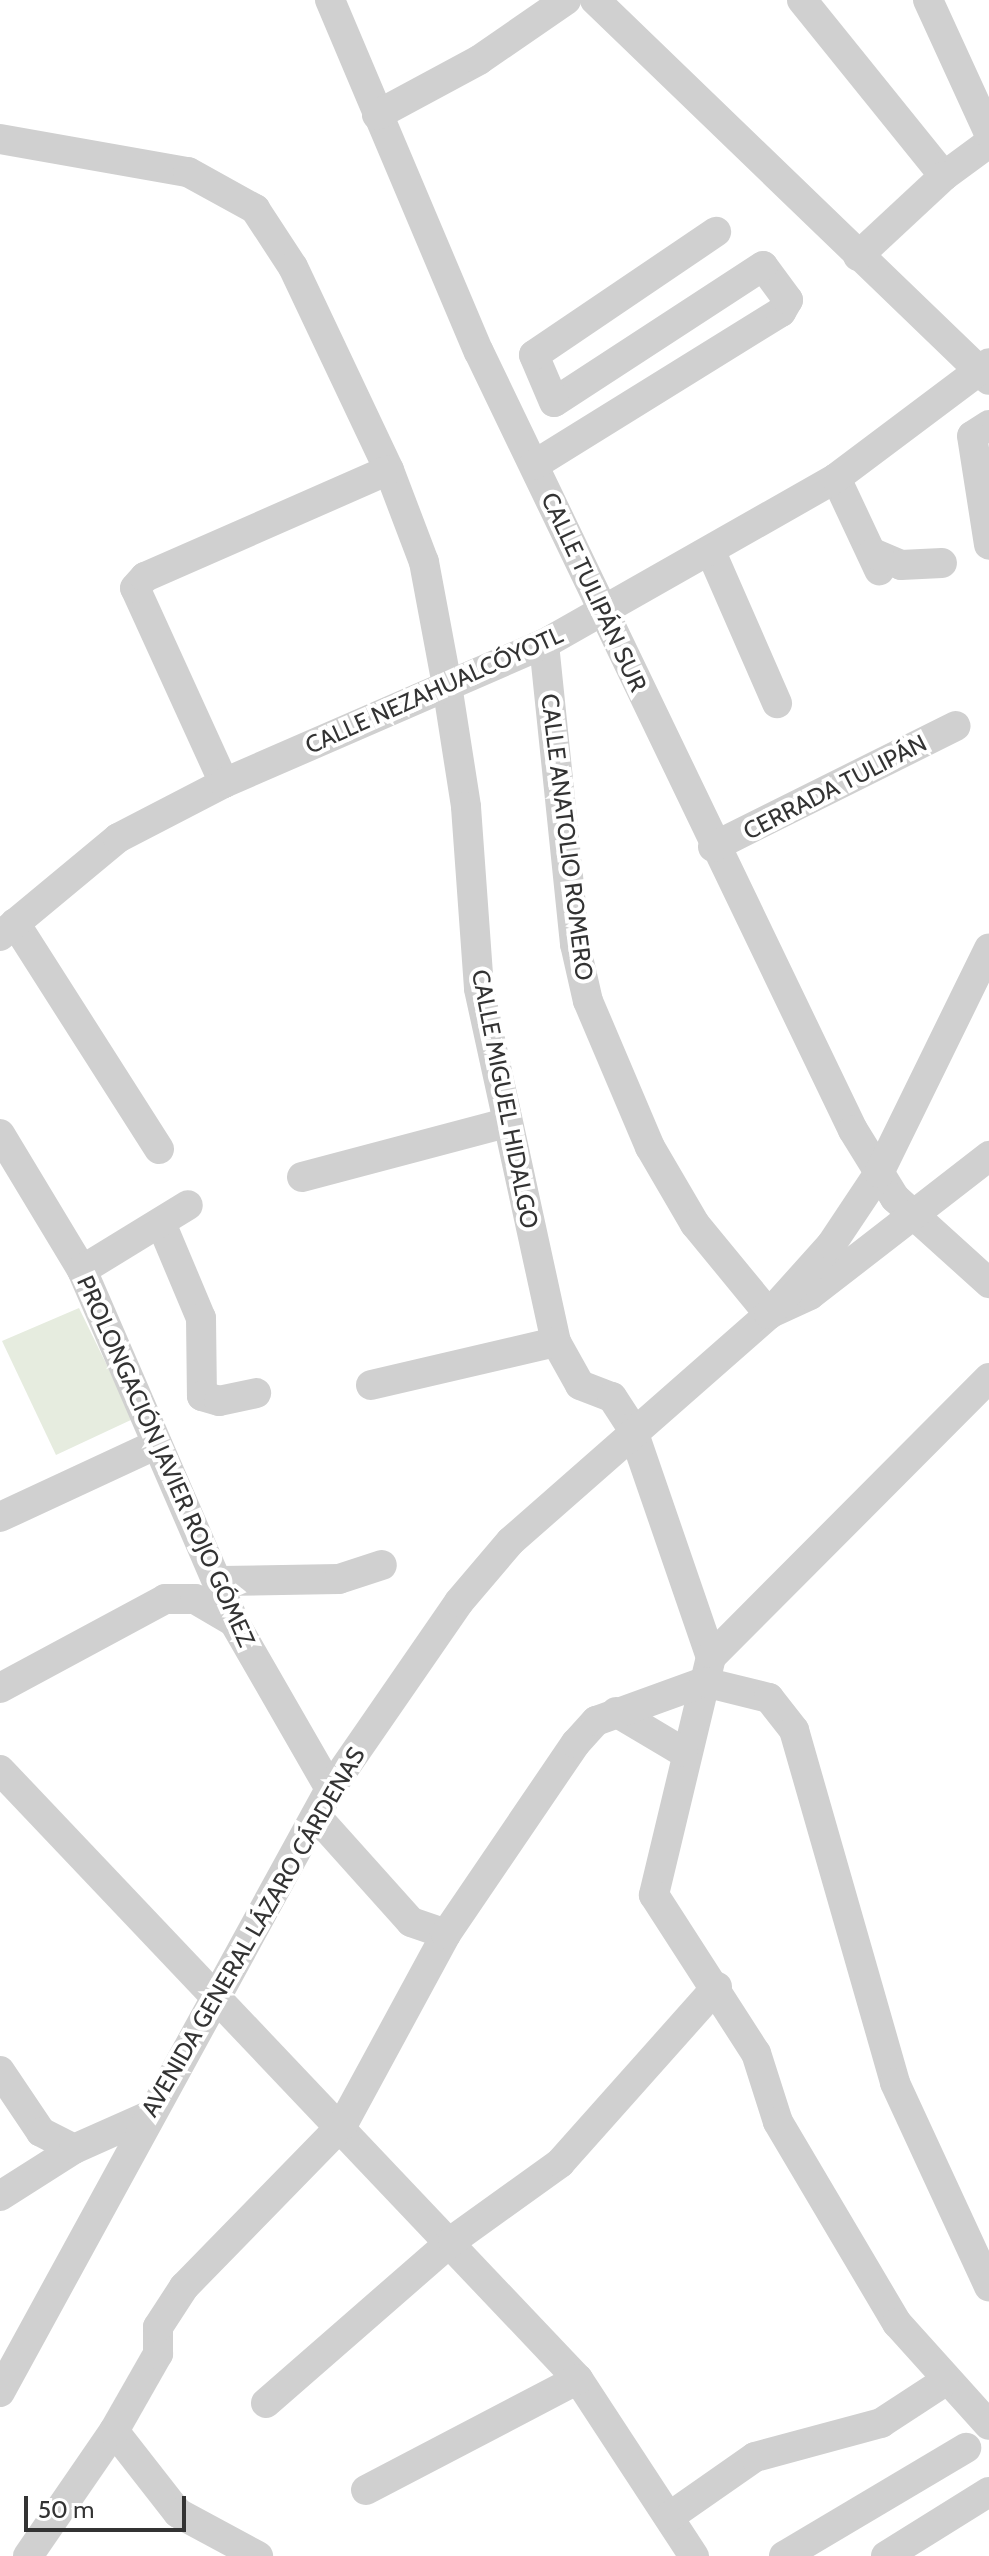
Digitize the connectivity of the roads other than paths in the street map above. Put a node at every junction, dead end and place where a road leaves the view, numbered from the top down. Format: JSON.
{"nodes":[{"id":1,"x":330,"y":0,"type":"edge"},
{"id":2,"x":566,"y":0,"type":"edge"},
{"id":3,"x":595,"y":0,"type":"edge"},
{"id":4,"x":802,"y":0,"type":"edge"},
{"id":5,"x":928,"y":0,"type":"edge"},
{"id":6,"x":377,"y":115,"type":"junction"},
{"id":7,"x":989,"y":133,"type":"edge"},
{"id":8,"x":0,"y":139,"type":"edge"},
{"id":9,"x":989,"y":143,"type":"edge"},
{"id":10,"x":944,"y":176,"type":"junction"},
{"id":11,"x":716,"y":232,"type":"dead end"},
{"id":12,"x":858,"y":256,"type":"junction"},
{"id":13,"x":985,"y":372,"type":"edge"},
{"id":14,"x":947,"y":397,"type":"junction"},
{"id":15,"x":554,"y":402,"type":"junction"},
{"id":16,"x":980,"y":431,"type":"edge"},
{"id":17,"x":575,"y":440,"type":"junction"},
{"id":18,"x":534,"y":465,"type":"junction"},
{"id":19,"x":389,"y":470,"type":"junction"},
{"id":20,"x":836,"y":478,"type":"junction"},
{"id":21,"x":989,"y":545,"type":"edge"},
{"id":22,"x":711,"y":552,"type":"junction"},
{"id":23,"x":942,"y":563,"type":"dead end"},
{"id":24,"x":602,"y":611,"type":"junction"},
{"id":25,"x":544,"y":644,"type":"junction"},
{"id":26,"x":447,"y":685,"type":"junction"},
{"id":27,"x":777,"y":703,"type":"dead end"},
{"id":28,"x":956,"y":726,"type":"dead end"},
{"id":29,"x":224,"y":783,"type":"junction"},
{"id":30,"x":713,"y":847,"type":"junction"},
{"id":31,"x":7,"y":930,"type":"edge"},
{"id":32,"x":989,"y":948,"type":"edge"},
{"id":33,"x":506,"y":1123,"type":"junction"},
{"id":34,"x":0,"y":1134,"type":"edge"},
{"id":35,"x":159,"y":1149,"type":"dead end"},
{"id":36,"x":989,"y":1156,"type":"edge"},
{"id":37,"x":879,"y":1173,"type":"junction"},
{"id":38,"x":302,"y":1177,"type":"dead end"},
{"id":39,"x":188,"y":1205,"type":"dead end"},
{"id":40,"x":910,"y":1212,"type":"junction"},
{"id":41,"x":161,"y":1223,"type":"junction"},
{"id":42,"x":82,"y":1270,"type":"junction"},
{"id":43,"x":989,"y":1283,"type":"edge"},
{"id":44,"x":769,"y":1314,"type":"junction"},
{"id":45,"x":556,"y":1342,"type":"junction"},
{"id":46,"x":989,"y":1378,"type":"edge"},
{"id":47,"x":371,"y":1385,"type":"dead end"},
{"id":48,"x":256,"y":1393,"type":"dead end"},
{"id":49,"x":632,"y":1428,"type":"junction"},
{"id":50,"x":157,"y":1444,"type":"junction"},
{"id":51,"x":0,"y":1517,"type":"edge"},
{"id":52,"x":382,"y":1565,"type":"dead end"},
{"id":53,"x":221,"y":1581,"type":"junction"},
{"id":54,"x":234,"y":1622,"type":"junction"},
{"id":55,"x":707,"y":1670,"type":"junction"},
{"id":56,"x":0,"y":1688,"type":"edge"},
{"id":57,"x":616,"y":1712,"type":"junction"},
{"id":58,"x":683,"y":1752,"type":"junction"},
{"id":59,"x":0,"y":1770,"type":"edge"},
{"id":60,"x":330,"y":1789,"type":"junction"},
{"id":61,"x":316,"y":1816,"type":"junction"},
{"id":62,"x":446,"y":1934,"type":"junction"},
{"id":63,"x":717,"y":1987,"type":"junction"},
{"id":64,"x":216,"y":1997,"type":"junction"},
{"id":65,"x":4,"y":2087,"type":"edge"},
{"id":66,"x":146,"y":2117,"type":"junction"},
{"id":67,"x":343,"y":2124,"type":"junction"},
{"id":68,"x":74,"y":2149,"type":"junction"},
{"id":69,"x":0,"y":2196,"type":"edge"},
{"id":70,"x":453,"y":2240,"type":"junction"},
{"id":71,"x":989,"y":2286,"type":"edge"},
{"id":72,"x":578,"y":2379,"type":"junction"},
{"id":73,"x":944,"y":2382,"type":"junction"},
{"id":74,"x":0,"y":2392,"type":"edge"},
{"id":75,"x":266,"y":2403,"type":"dead end"},
{"id":76,"x":989,"y":2425,"type":"edge"},
{"id":77,"x":114,"y":2431,"type":"junction"},
{"id":78,"x":966,"y":2448,"type":"dead end"},
{"id":79,"x":366,"y":2490,"type":"dead end"},
{"id":80,"x":989,"y":2492,"type":"edge"},
{"id":81,"x":669,"y":2517,"type":"junction"},
{"id":82,"x":682,"y":2551,"type":"edge"},
{"id":83,"x":28,"y":2556,"type":"edge"},
{"id":84,"x":258,"y":2556,"type":"edge"},
{"id":85,"x":784,"y":2556,"type":"edge"},
{"id":86,"x":886,"y":2556,"type":"edge"}],
"edges":[{"from":1,"to":6,"type":"street","name":"CALLE TULIPÁN SUR"},
{"from":2,"to":6,"type":"street"},
{"from":3,"to":12,"type":"street"},
{"from":4,"to":10,"type":"street"},
{"from":5,"to":7,"type":"street"},
{"from":6,"to":18,"type":"street","name":"CALLE TULIPÁN SUR"},
{"from":8,"to":19,"type":"street","name":"CALLE MIGUEL HIDALGO"},
{"from":9,"to":10,"type":"street"},
{"from":10,"to":12,"type":"street"},
{"from":11,"to":15,"type":"street"},
{"from":12,"to":13,"type":"street"},
{"from":13,"to":14,"type":"street","name":"CALLE NEZAHUALCÓYOTL"},
{"from":14,"to":16,"type":"street"},
{"from":14,"to":20,"type":"street","name":"CALLE NEZAHUALCÓYOTL"},
{"from":15,"to":17,"type":"street"},
{"from":15,"to":17,"type":"street"},
{"from":16,"to":21,"type":"street"},
{"from":17,"to":18,"type":"street"},
{"from":18,"to":24,"type":"street","name":"CALLE TULIPÁN SUR"},
{"from":19,"to":26,"type":"street","name":"CALLE MIGUEL HIDALGO"},
{"from":19,"to":29,"type":"street"},
{"from":20,"to":22,"type":"street","name":"CALLE NEZAHUALCÓYOTL"},
{"from":20,"to":23,"type":"street"},
{"from":22,"to":24,"type":"street","name":"CALLE NEZAHUALCÓYOTL"},
{"from":22,"to":27,"type":"street"},
{"from":24,"to":25,"type":"street","name":"CALLE NEZAHUALCÓYOTL"},
{"from":24,"to":30,"type":"street","name":"CALLE TULIPÁN SUR"},
{"from":25,"to":26,"type":"street","name":"CALLE NEZAHUALCÓYOTL"},
{"from":25,"to":44,"type":"street","name":"CALLE ANATOLIO ROMERO"},
{"from":26,"to":29,"type":"street","name":"CALLE NEZAHUALCÓYOTL"},
{"from":26,"to":33,"type":"street","name":"CALLE MIGUEL HIDALGO"},
{"from":28,"to":30,"type":"street","name":"CERRADA TULIPÁN"},
{"from":29,"to":31,"type":"street","name":"CALLE NEZAHUALCÓYOTL"},
{"from":30,"to":37,"type":"street","name":"CALLE TULIPÁN SUR"},
{"from":31,"to":35,"type":"street"},
{"from":32,"to":37,"type":"street","name":"AVENIDA GENERAL LÁZARO CÁRDENAS"},
{"from":33,"to":38,"type":"street"},
{"from":33,"to":45,"type":"street","name":"CALLE MIGUEL HIDALGO"},
{"from":34,"to":42,"type":"street","name":"PROLONGACIÓN JAVIER ROJO GÓMEZ"},
{"from":36,"to":40,"type":"street","name":"AVENIDA GENERAL LÁZARO CÁRDENAS"},
{"from":37,"to":40,"type":"street","name":"CALLE TULIPÁN SUR"},
{"from":37,"to":44,"type":"street","name":"AVENIDA GENERAL LÁZARO CÁRDENAS"},
{"from":39,"to":41,"type":"street"},
{"from":40,"to":43,"type":"street","name":"CALLE TULIPÁN SUR"},
{"from":40,"to":44,"type":"street","name":"AVENIDA GENERAL LÁZARO CÁRDENAS"},
{"from":41,"to":42,"type":"street"},
{"from":41,"to":48,"type":"street"},
{"from":42,"to":50,"type":"street","name":"PROLONGACIÓN JAVIER ROJO GÓMEZ"},
{"from":44,"to":49,"type":"street","name":"AVENIDA GENERAL LÁZARO CÁRDENAS"},
{"from":45,"to":47,"type":"street"},
{"from":45,"to":49,"type":"street","name":"CALLE MIGUEL HIDALGO"},
{"from":46,"to":55,"type":"street"},
{"from":49,"to":55,"type":"street","name":"CALLE MIGUEL HIDALGO"},
{"from":49,"to":60,"type":"street","name":"AVENIDA GENERAL LÁZARO CÁRDENAS"},
{"from":50,"to":51,"type":"street"},
{"from":50,"to":53,"type":"street","name":"PROLONGACIÓN JAVIER ROJO GÓMEZ"},
{"from":52,"to":53,"type":"street"},
{"from":53,"to":54,"type":"street","name":"PROLONGACIÓN JAVIER ROJO GÓMEZ"},
{"from":54,"to":56,"type":"street"},
{"from":54,"to":60,"type":"street","name":"PROLONGACIÓN JAVIER ROJO GÓMEZ"},
{"from":55,"to":57,"type":"street"},
{"from":55,"to":58,"type":"street"},
{"from":55,"to":71,"type":"street"},
{"from":57,"to":58,"type":"street"},
{"from":57,"to":62,"type":"street"},
{"from":58,"to":63,"type":"street"},
{"from":59,"to":64,"type":"street"},
{"from":60,"to":61,"type":"street","name":"AVENIDA GENERAL LÁZARO CÁRDENAS"},
{"from":61,"to":62,"type":"street"},
{"from":61,"to":64,"type":"street","name":"AVENIDA GENERAL LÁZARO CÁRDENAS"},
{"from":62,"to":67,"type":"street"},
{"from":63,"to":70,"type":"street"},
{"from":63,"to":73,"type":"street"},
{"from":64,"to":66,"type":"street","name":"AVENIDA GENERAL LÁZARO CÁRDENAS"},
{"from":64,"to":67,"type":"street"},
{"from":65,"to":68,"type":"street"},
{"from":66,"to":68,"type":"street"},
{"from":66,"to":74,"type":"street","name":"AVENIDA GENERAL LÁZARO CÁRDENAS"},
{"from":67,"to":70,"type":"street"},
{"from":67,"to":77,"type":"street"},
{"from":68,"to":69,"type":"street"},
{"from":70,"to":72,"type":"street"},
{"from":70,"to":75,"type":"street"},
{"from":72,"to":79,"type":"street"},
{"from":72,"to":81,"type":"street"},
{"from":73,"to":76,"type":"street"},
{"from":73,"to":81,"type":"street"},
{"from":77,"to":83,"type":"street"},
{"from":77,"to":84,"type":"street"},
{"from":78,"to":85,"type":"street"},
{"from":80,"to":86,"type":"street"},
{"from":81,"to":82,"type":"street"}]}
